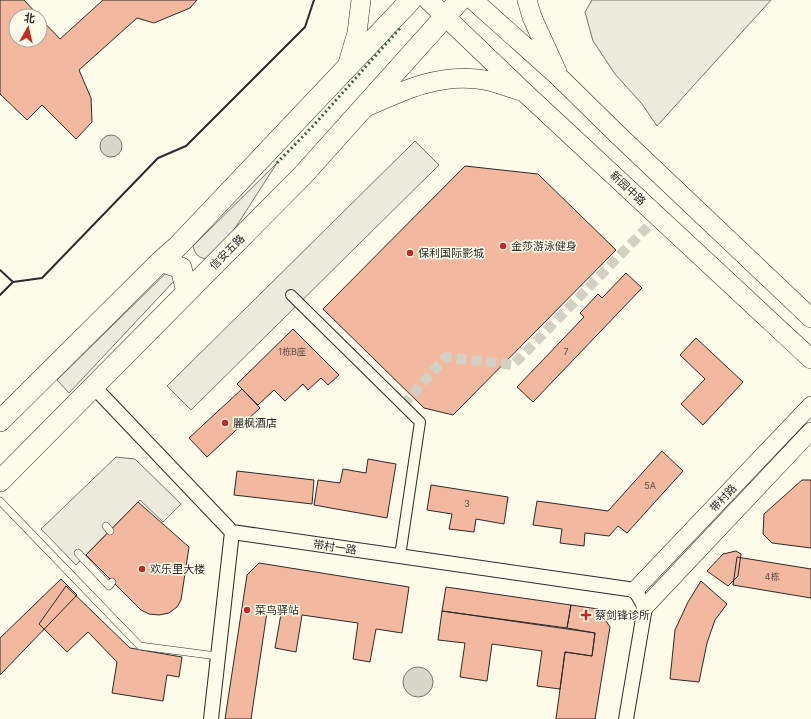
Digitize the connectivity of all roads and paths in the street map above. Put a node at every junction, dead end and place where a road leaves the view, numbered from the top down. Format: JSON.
{"nodes":[{"id":1,"x":361,"y":0,"type":"edge"},
{"id":2,"x":411,"y":0,"type":"edge"},
{"id":3,"x":428,"y":0,"type":"edge"},
{"id":4,"x":460,"y":0,"type":"edge"},
{"id":5,"x":473,"y":0,"type":"edge"},
{"id":6,"x":527,"y":0,"type":"edge"},
{"id":7,"x":446,"y":16,"type":"junction"},
{"id":8,"x":346,"y":70,"type":"junction"},
{"id":9,"x":559,"y":77,"type":"junction"},
{"id":10,"x":523,"y":91,"type":"junction"},
{"id":11,"x":364,"y":108,"type":"junction"},
{"id":12,"x":161,"y":261,"type":"junction"},
{"id":13,"x":187,"y":292,"type":"junction"},
{"id":14,"x":291,"y":295,"type":"dead end"},
{"id":15,"x":811,"y":318,"type":"edge"},
{"id":16,"x":811,"y":359,"type":"edge"},
{"id":17,"x":94,"y":387,"type":"junction"},
{"id":18,"x":811,"y":404,"type":"edge"},
{"id":19,"x":0,"y":421,"type":"edge"},
{"id":20,"x":811,"y":431,"type":"edge"},
{"id":21,"x":0,"y":481,"type":"edge"},
{"id":22,"x":0,"y":501,"type":"edge"},
{"id":23,"x":232,"y":532,"type":"junction"},
{"id":24,"x":78,"y":553,"type":"dead end"},
{"id":25,"x":400,"y":556,"type":"junction"},
{"id":26,"x":112,"y":582,"type":"dead end"},
{"id":27,"x":635,"y":590,"type":"junction"},
{"id":28,"x":645,"y":607,"type":"junction"},
{"id":29,"x":217,"y":656,"type":"junction"},
{"id":30,"x":211,"y":719,"type":"edge"},
{"id":31,"x":626,"y":719,"type":"edge"}],
"edges":[{"from":1,"to":8,"type":"main road"},
{"from":2,"to":8,"type":"main road"},
{"from":3,"to":7,"type":"main road","name":"新园中路"},
{"from":4,"to":7,"type":"main road","name":"信安五路"},
{"from":5,"to":9,"type":"main road"},
{"from":6,"to":9,"type":"main road"},
{"from":7,"to":10,"type":"main road","name":"新园中路"},
{"from":7,"to":11,"type":"main road","name":"信安五路"},
{"from":8,"to":12,"type":"main road"},
{"from":9,"to":15,"type":"main road"},
{"from":10,"to":11,"type":"main road"},
{"from":10,"to":16,"type":"main road","name":"新园中路"},
{"from":11,"to":13,"type":"main road","name":"信安五路"},
{"from":12,"to":13,"type":"main road"},
{"from":12,"to":19,"type":"main road"},
{"from":13,"to":17,"type":"main road","name":"信安五路"},
{"from":14,"to":25,"type":"street"},
{"from":17,"to":21,"type":"main road","name":"信安五路"},
{"from":17,"to":23,"type":"street"},
{"from":18,"to":27,"type":"street","name":"带村路"},
{"from":20,"to":28,"type":"street","name":"带村路"},
{"from":22,"to":29,"type":"lane"},
{"from":23,"to":25,"type":"street","name":"带村一路"},
{"from":23,"to":29,"type":"street"},
{"from":24,"to":26,"type":"lane"},
{"from":25,"to":27,"type":"street","name":"带村一路"},
{"from":27,"to":28,"type":"street"},
{"from":28,"to":31,"type":"street"},
{"from":29,"to":30,"type":"street"}]}
